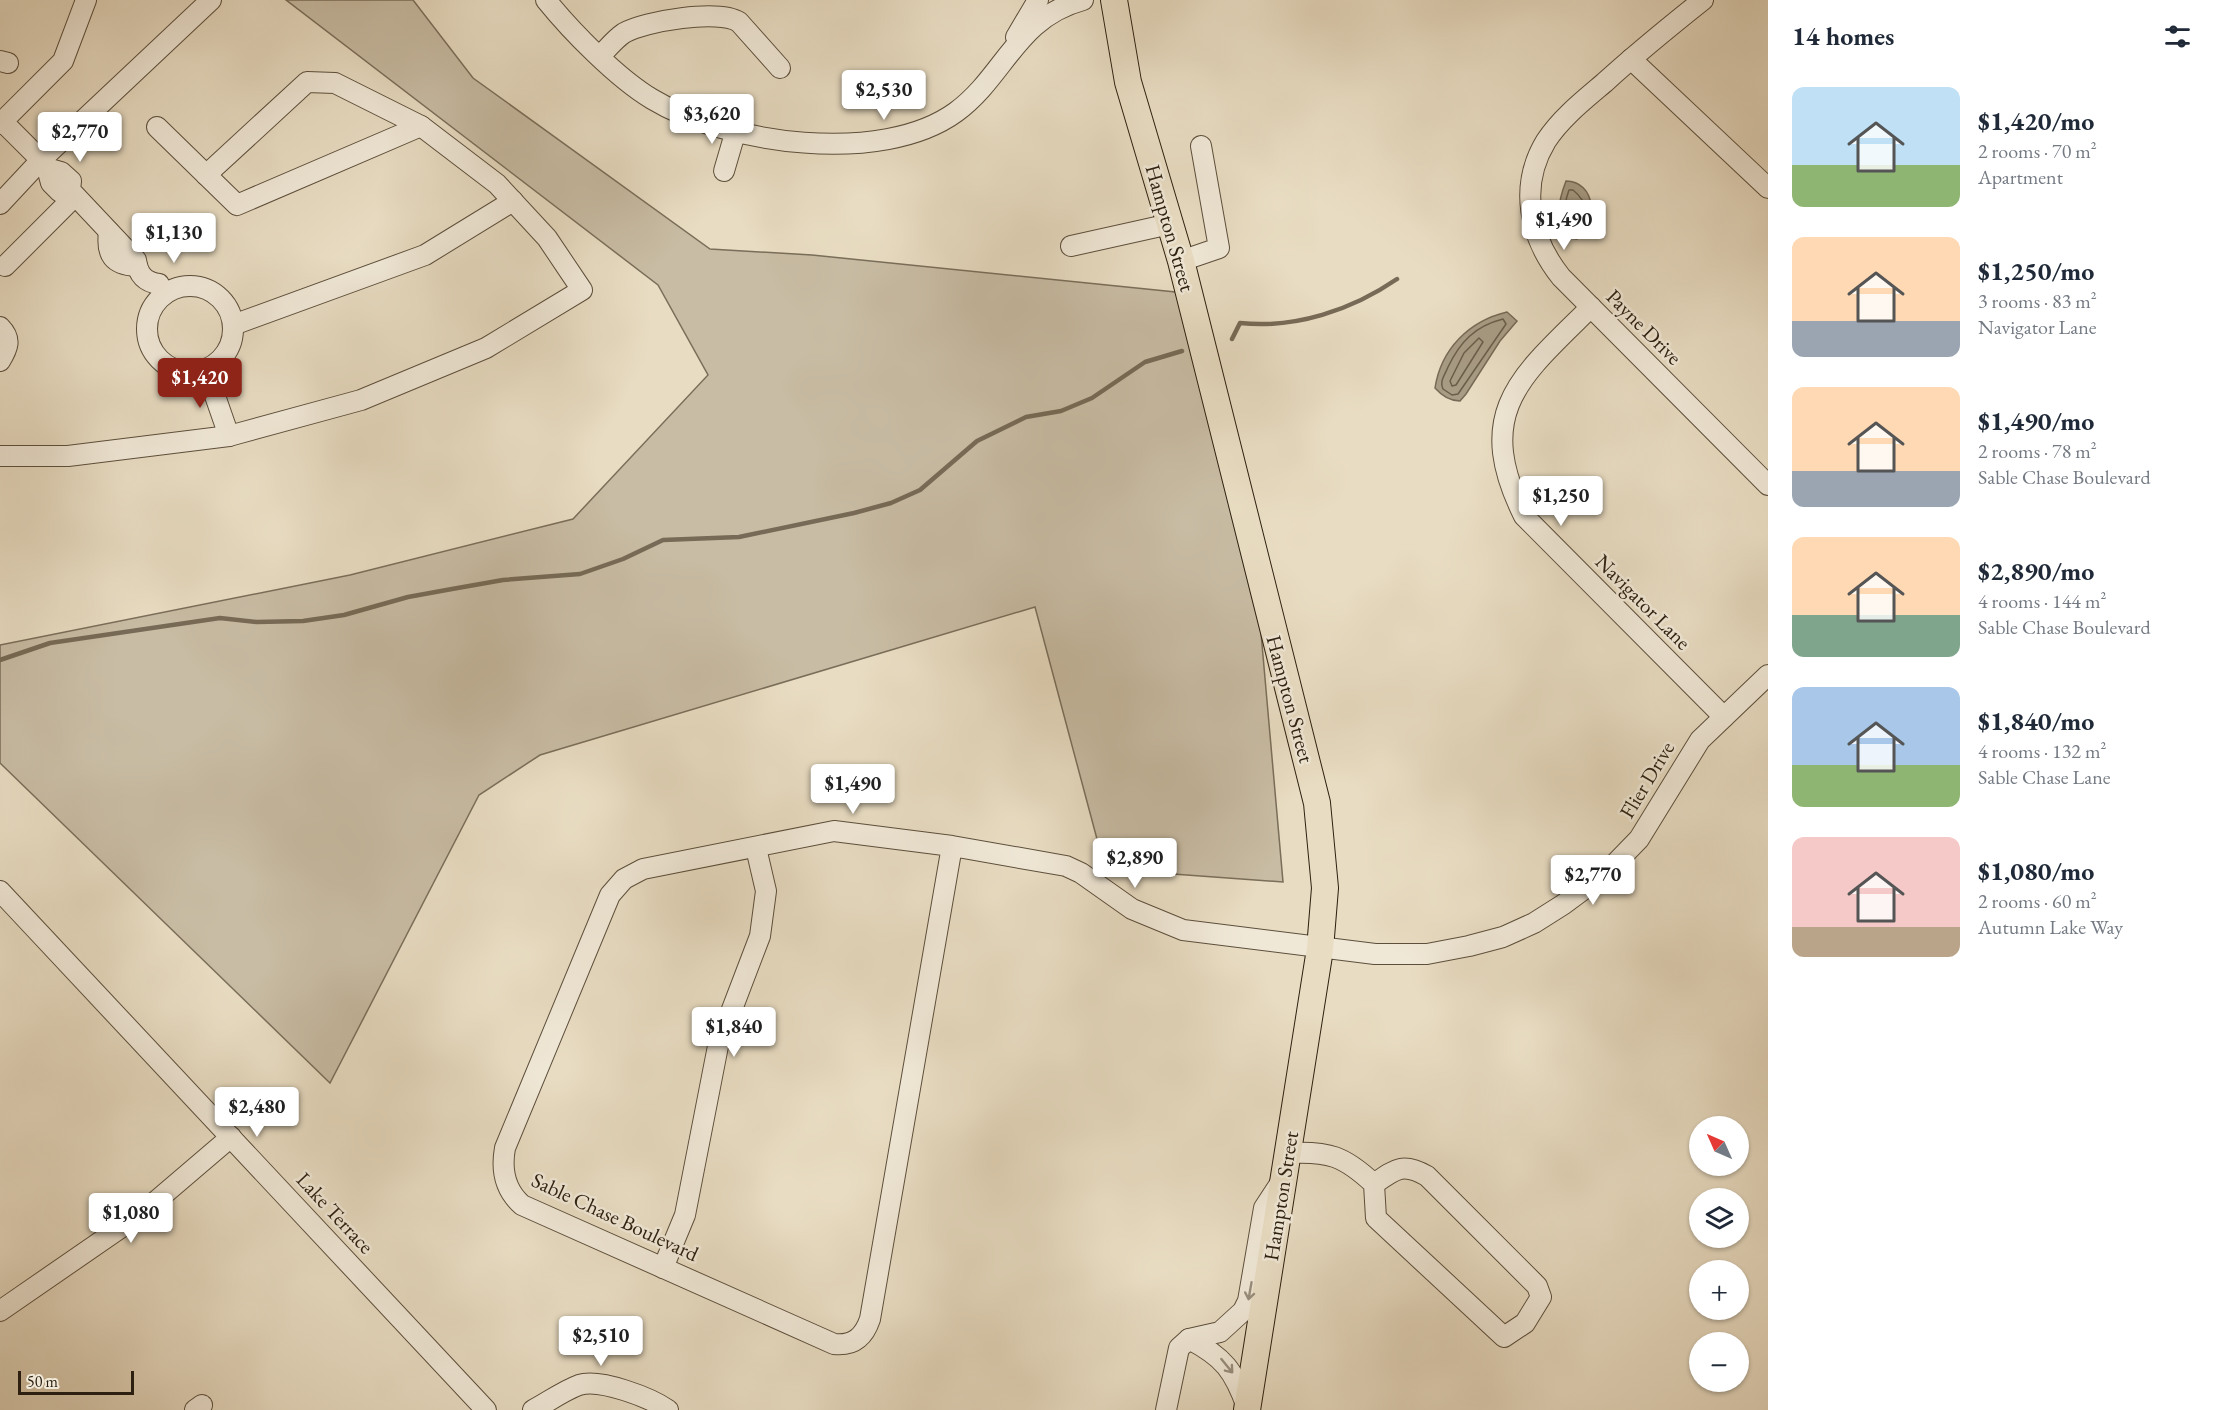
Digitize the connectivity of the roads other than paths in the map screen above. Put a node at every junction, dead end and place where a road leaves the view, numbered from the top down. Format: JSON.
{"nodes":[{"id":1,"x":87,"y":0,"type":"edge"},
{"id":2,"x":546,"y":0,"type":"edge"},
{"id":3,"x":1038,"y":0,"type":"edge"},
{"id":4,"x":1083,"y":0,"type":"edge"},
{"id":5,"x":1114,"y":0,"type":"edge"},
{"id":6,"x":1703,"y":0,"type":"edge"},
{"id":7,"x":200,"y":3,"type":"edge"},
{"id":8,"x":1011,"y":48,"type":"junction"},
{"id":9,"x":600,"y":56,"type":"junction"},
{"id":10,"x":1631,"y":59,"type":"junction"},
{"id":11,"x":780,"y":68,"type":"dead end"},
{"id":12,"x":1,"y":123,"type":"edge"},
{"id":13,"x":421,"y":126,"type":"junction"},
{"id":14,"x":157,"y":128,"type":"dead end"},
{"id":15,"x":736,"y":130,"type":"junction"},
{"id":16,"x":1200,"y":146,"type":"dead end"},
{"id":17,"x":44,"y":164,"type":"junction"},
{"id":18,"x":724,"y":171,"type":"dead end"},
{"id":19,"x":206,"y":176,"type":"junction"},
{"id":20,"x":1768,"y":188,"type":"edge"},
{"id":21,"x":73,"y":193,"type":"junction"},
{"id":22,"x":513,"y":201,"type":"junction"},
{"id":23,"x":0,"y":204,"type":"edge"},
{"id":24,"x":1170,"y":224,"type":"junction"},
{"id":25,"x":1071,"y":246,"type":"dead end"},
{"id":26,"x":1181,"y":261,"type":"junction"},
{"id":27,"x":5,"y":266,"type":"dead end"},
{"id":28,"x":162,"y":289,"type":"junction"},
{"id":29,"x":1591,"y":307,"type":"junction"},
{"id":30,"x":233,"y":325,"type":"junction"},
{"id":31,"x":0,"y":327,"type":"edge"},
{"id":32,"x":0,"y":361,"type":"edge"},
{"id":33,"x":206,"y":370,"type":"junction"},
{"id":34,"x":229,"y":436,"type":"junction"},
{"id":35,"x":0,"y":456,"type":"edge"},
{"id":36,"x":1768,"y":485,"type":"edge"},
{"id":37,"x":1768,"y":675,"type":"edge"},
{"id":38,"x":1724,"y":717,"type":"junction"},
{"id":39,"x":952,"y":846,"type":"junction"},
{"id":40,"x":756,"y":848,"type":"junction"},
{"id":41,"x":0,"y":891,"type":"edge"},
{"id":42,"x":1320,"y":949,"type":"junction"},
{"id":43,"x":231,"y":1137,"type":"junction"},
{"id":44,"x":1287,"y":1165,"type":"junction"},
{"id":45,"x":1374,"y":1184,"type":"junction"},
{"id":46,"x":663,"y":1268,"type":"junction"},
{"id":47,"x":0,"y":1311,"type":"edge"},
{"id":48,"x":1189,"y":1339,"type":"junction"},
{"id":49,"x":1247,"y":1409,"type":"edge"},
{"id":50,"x":486,"y":1410,"type":"edge"},
{"id":51,"x":533,"y":1410,"type":"edge"},
{"id":52,"x":668,"y":1410,"type":"edge"},
{"id":53,"x":1166,"y":1410,"type":"edge"}],
"edges":[{"from":1,"to":12,"type":"street"},
{"from":2,"to":9,"type":"street"},
{"from":3,"to":8,"type":"street"},
{"from":4,"to":8,"type":"street"},
{"from":5,"to":24,"type":"main road","name":"Hampton Street"},
{"from":6,"to":10,"type":"street","name":"Payne Drive"},
{"from":7,"to":17,"type":"street"},
{"from":8,"to":15,"type":"street"},
{"from":9,"to":11,"type":"street"},
{"from":9,"to":15,"type":"street"},
{"from":10,"to":20,"type":"street"},
{"from":10,"to":29,"type":"street","name":"Payne Drive"},
{"from":12,"to":17,"type":"street"},
{"from":13,"to":19,"type":"street"},
{"from":13,"to":19,"type":"street"},
{"from":13,"to":22,"type":"street"},
{"from":14,"to":19,"type":"street"},
{"from":15,"to":18,"type":"street"},
{"from":16,"to":26,"type":"street"},
{"from":17,"to":21,"type":"street"},
{"from":17,"to":23,"type":"street"},
{"from":21,"to":27,"type":"street"},
{"from":21,"to":28,"type":"street"},
{"from":22,"to":30,"type":"street"},
{"from":22,"to":34,"type":"street"},
{"from":24,"to":25,"type":"street"},
{"from":24,"to":26,"type":"main road","name":"Hampton Street"},
{"from":26,"to":42,"type":"main road","name":"Hampton Street"},
{"from":28,"to":30,"type":"street"},
{"from":28,"to":33,"type":"street"},
{"from":29,"to":36,"type":"street","name":"Payne Drive"},
{"from":29,"to":38,"type":"street","name":"Navigator Lane"},
{"from":30,"to":33,"type":"street"},
{"from":31,"to":32,"type":"street"},
{"from":33,"to":34,"type":"street"},
{"from":34,"to":35,"type":"street"},
{"from":37,"to":38,"type":"street","name":"Flier Drive"},
{"from":38,"to":42,"type":"street","name":"Flier Drive"},
{"from":39,"to":40,"type":"street","name":"Sable Chase Boulevard"},
{"from":39,"to":42,"type":"street","name":"Sable Chase Boulevard"},
{"from":39,"to":46,"type":"street","name":"Sable Chase Boulevard"},
{"from":40,"to":46,"type":"street"},
{"from":40,"to":46,"type":"street","name":"Sable Chase Boulevard"},
{"from":41,"to":43,"type":"street","name":"Lake Terrace"},
{"from":42,"to":44,"type":"main road","name":"Hampton Street"},
{"from":43,"to":47,"type":"street"},
{"from":43,"to":50,"type":"street","name":"Lake Terrace"},
{"from":44,"to":45,"type":"street"},
{"from":44,"to":48,"type":"street","one_way":true},
{"from":44,"to":49,"type":"main road","name":"Hampton Street"},
{"from":45,"to":45,"type":"street"},
{"from":48,"to":49,"type":"street","one_way":true},
{"from":48,"to":53,"type":"street"},
{"from":51,"to":52,"type":"street"}]}
